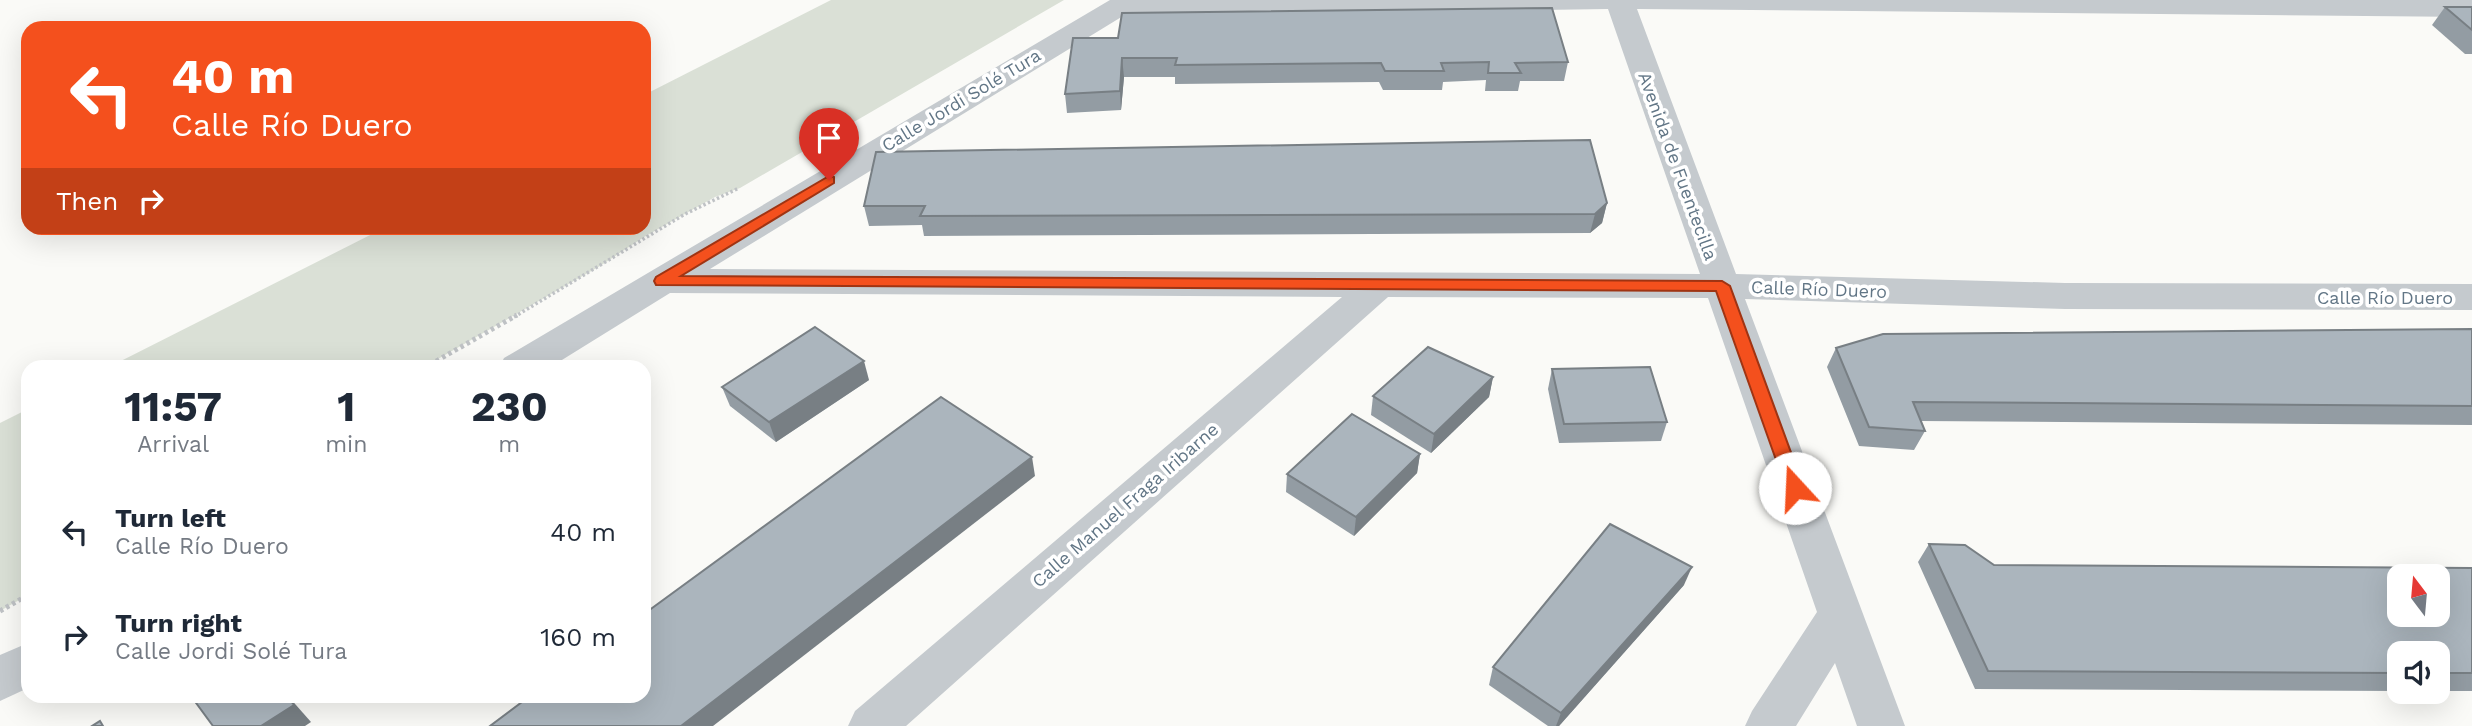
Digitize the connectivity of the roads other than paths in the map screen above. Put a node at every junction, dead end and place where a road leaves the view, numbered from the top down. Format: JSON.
{"nodes":[{"id":1,"x":1619,"y":0,"type":"edge"},
{"id":2,"x":2472,"y":8,"type":"edge"},
{"id":3,"x":661,"y":281,"type":"junction"},
{"id":4,"x":1379,"y":285,"type":"junction"},
{"id":5,"x":1722,"y":286,"type":"junction"},
{"id":6,"x":2472,"y":297,"type":"edge"},
{"id":7,"x":531,"y":360,"type":"edge"},
{"id":8,"x":1841,"y":614,"type":"junction"},
{"id":9,"x":21,"y":667,"type":"edge"},
{"id":10,"x":0,"y":680,"type":"edge"},
{"id":11,"x":872,"y":726,"type":"edge"},
{"id":12,"x":1769,"y":726,"type":"edge"},
{"id":13,"x":1881,"y":726,"type":"edge"}],
"edges":[{"from":1,"to":2,"type":"street"},
{"from":1,"to":3,"type":"street","name":"Calle Jordi Solé Tura"},
{"from":1,"to":5,"type":"street","name":"Avenida de Fuentecilla"},
{"from":3,"to":4,"type":"street","name":"Calle Río Duero"},
{"from":3,"to":7,"type":"street","name":"Calle Jordi Solé Tura"},
{"from":4,"to":5,"type":"street","name":"Calle Río Duero"},
{"from":4,"to":11,"type":"street","name":"Calle Manuel Fraga Iribarne"},
{"from":5,"to":6,"type":"street","name":"Calle Río Duero"},
{"from":5,"to":8,"type":"street","name":"Avenida de Fuentecilla"},
{"from":8,"to":12,"type":"street"},
{"from":8,"to":13,"type":"street","name":"Avenida de Fuentecilla"},
{"from":9,"to":10,"type":"street"}]}
